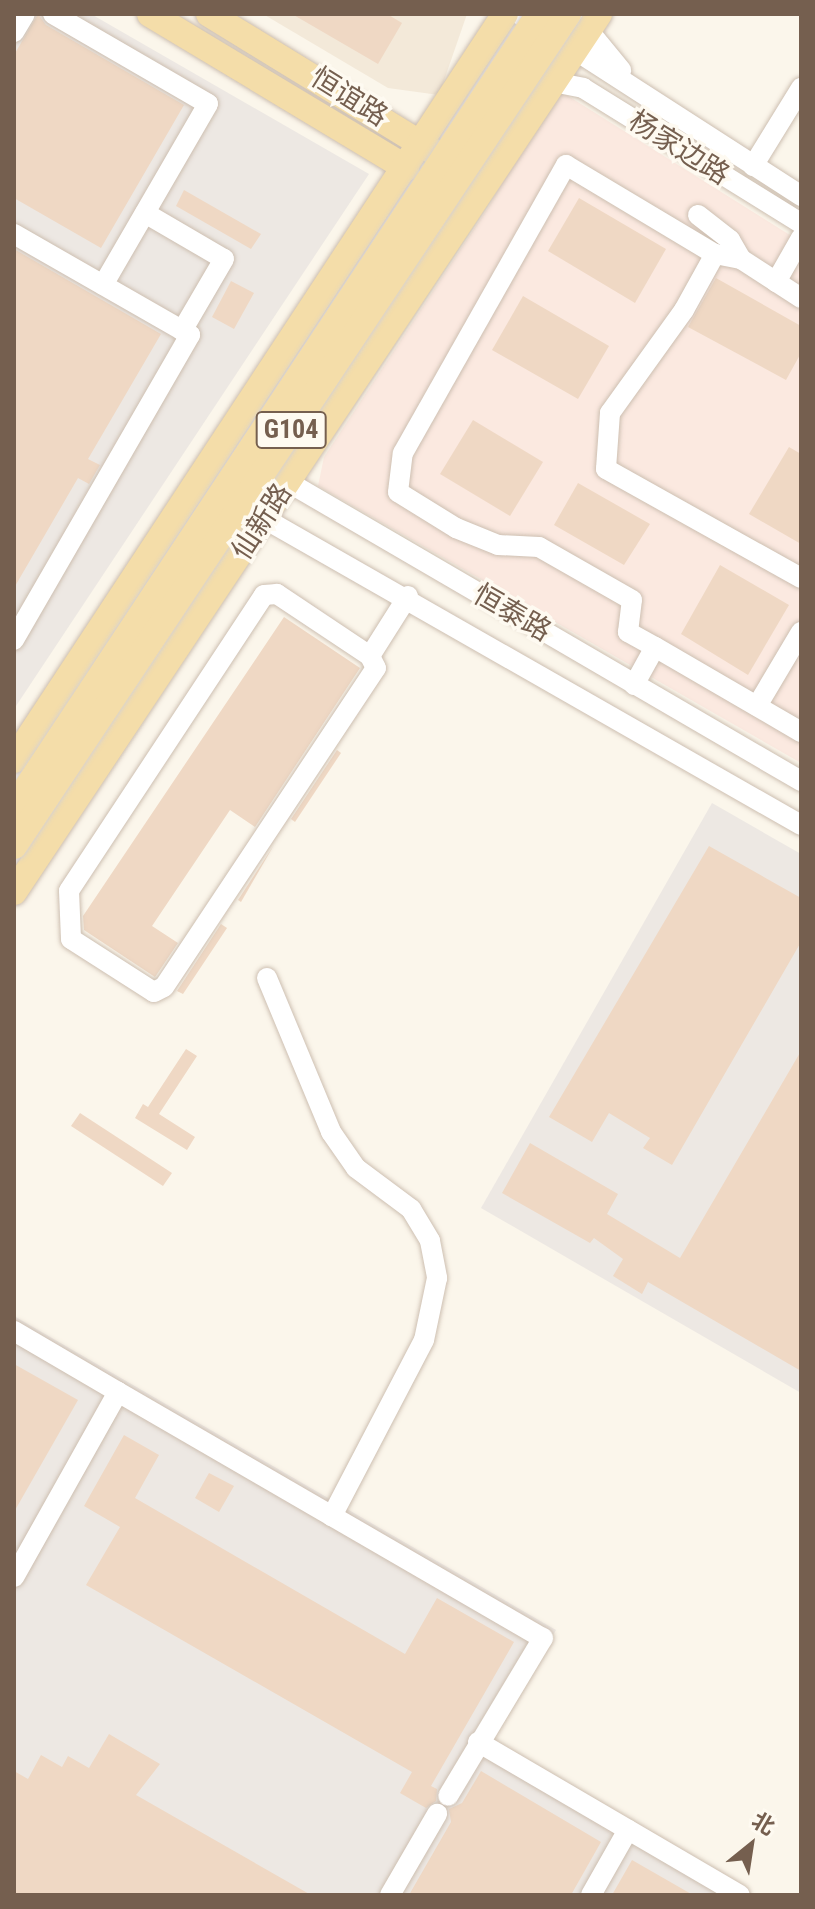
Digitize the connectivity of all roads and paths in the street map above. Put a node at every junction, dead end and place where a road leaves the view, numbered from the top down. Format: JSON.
{"nodes":[{"id":1,"x":25,"y":14,"type":"edge"},
{"id":2,"x":53,"y":14,"type":"edge"},
{"id":3,"x":150,"y":14,"type":"edge"},
{"id":4,"x":209,"y":14,"type":"edge"},
{"id":5,"x":505,"y":14,"type":"edge"},
{"id":6,"x":519,"y":14,"type":"edge"},
{"id":7,"x":539,"y":14,"type":"edge"},
{"id":8,"x":581,"y":24,"type":"edge"},
{"id":9,"x":14,"y":32,"type":"edge"},
{"id":10,"x":553,"y":82,"type":"junction"},
{"id":11,"x":801,"y":88,"type":"edge"},
{"id":12,"x":421,"y":143,"type":"junction"},
{"id":13,"x":753,"y":166,"type":"junction"},
{"id":14,"x":406,"y":168,"type":"junction"},
{"id":15,"x":487,"y":185,"type":"junction"},
{"id":16,"x":801,"y":196,"type":"edge"},
{"id":17,"x":145,"y":213,"type":"junction"},
{"id":18,"x":698,"y":215,"type":"dead end"},
{"id":19,"x":801,"y":223,"type":"edge"},
{"id":20,"x":14,"y":234,"type":"edge"},
{"id":21,"x":801,"y":238,"type":"edge"},
{"id":22,"x":715,"y":254,"type":"junction"},
{"id":23,"x":741,"y":259,"type":"junction"},
{"id":24,"x":776,"y":282,"type":"junction"},
{"id":25,"x":103,"y":285,"type":"junction"},
{"id":26,"x":801,"y":298,"type":"edge"},
{"id":27,"x":182,"y":331,"type":"junction"},
{"id":28,"x":223,"y":443,"type":"junction"},
{"id":29,"x":289,"y":482,"type":"junction"},
{"id":30,"x":265,"y":519,"type":"junction"},
{"id":31,"x":801,"y":578,"type":"edge"},
{"id":32,"x":408,"y":596,"type":"junction"},
{"id":33,"x":801,"y":632,"type":"edge"},
{"id":34,"x":14,"y":640,"type":"edge"},
{"id":35,"x":655,"y":647,"type":"junction"},
{"id":36,"x":370,"y":656,"type":"junction"},
{"id":37,"x":634,"y":685,"type":"junction"},
{"id":38,"x":757,"y":706,"type":"junction"},
{"id":39,"x":801,"y":732,"type":"edge"},
{"id":40,"x":14,"y":760,"type":"edge"},
{"id":41,"x":801,"y":781,"type":"edge"},
{"id":42,"x":14,"y":807,"type":"edge"},
{"id":43,"x":801,"y":825,"type":"edge"},
{"id":44,"x":14,"y":846,"type":"edge"},
{"id":45,"x":14,"y":892,"type":"edge"},
{"id":46,"x":267,"y":978,"type":"dead end"},
{"id":47,"x":14,"y":1331,"type":"edge"},
{"id":48,"x":118,"y":1392,"type":"junction"},
{"id":49,"x":332,"y":1516,"type":"junction"},
{"id":50,"x":14,"y":1577,"type":"edge"},
{"id":51,"x":478,"y":1742,"type":"junction"},
{"id":52,"x":448,"y":1796,"type":"dead end"},
{"id":53,"x":437,"y":1814,"type":"dead end"},
{"id":54,"x":628,"y":1830,"type":"junction"},
{"id":55,"x":390,"y":1895,"type":"edge"},
{"id":56,"x":591,"y":1895,"type":"edge"},
{"id":57,"x":740,"y":1895,"type":"edge"}],
"edges":[{"from":1,"to":9,"type":"street"},
{"from":2,"to":17,"type":"street"},
{"from":3,"to":14,"type":"main road","name":"恒谊路"},
{"from":4,"to":12,"type":"main road","name":"恒谊路"},
{"from":5,"to":12,"type":"main road"},
{"from":6,"to":8,"type":"street","name":"杨家边路"},
{"from":7,"to":42,"type":"main road","name":"仙新路","bridge":true},
{"from":8,"to":10,"type":"main road","name":"仙新路"},
{"from":8,"to":13,"type":"street","name":"杨家边路"},
{"from":8,"to":44,"type":"main road","name":"仙新路","number":"G104","bridge":true},
{"from":10,"to":15,"type":"main road","name":"仙新路"},
{"from":10,"to":19,"type":"street","name":"杨家边路"},
{"from":11,"to":13,"type":"street"},
{"from":12,"to":14,"type":"main road"},
{"from":12,"to":15,"type":"main road","name":"恒谊路"},
{"from":13,"to":16,"type":"street","name":"杨家边路"},
{"from":14,"to":28,"type":"main road"},
{"from":15,"to":29,"type":"main road","name":"仙新路"},
{"from":17,"to":25,"type":"street"},
{"from":17,"to":27,"type":"street"},
{"from":18,"to":23,"type":"street"},
{"from":20,"to":25,"type":"street"},
{"from":21,"to":24,"type":"street"},
{"from":22,"to":23,"type":"street"},
{"from":22,"to":31,"type":"street"},
{"from":22,"to":35,"type":"street"},
{"from":23,"to":24,"type":"street"},
{"from":24,"to":26,"type":"street"},
{"from":25,"to":27,"type":"street"},
{"from":27,"to":34,"type":"street"},
{"from":28,"to":29,"type":"street","name":"恒泰路"},
{"from":28,"to":40,"type":"main road"},
{"from":29,"to":30,"type":"main road","name":"仙新路"},
{"from":29,"to":37,"type":"street","name":"恒泰路"},
{"from":30,"to":32,"type":"street","name":"恒泰路"},
{"from":30,"to":45,"type":"main road","name":"仙新路"},
{"from":32,"to":36,"type":"street"},
{"from":32,"to":43,"type":"street","name":"恒泰路"},
{"from":33,"to":38,"type":"street"},
{"from":35,"to":37,"type":"street"},
{"from":35,"to":38,"type":"street"},
{"from":36,"to":36,"type":"street"},
{"from":37,"to":41,"type":"street","name":"恒泰路"},
{"from":38,"to":39,"type":"street"},
{"from":46,"to":49,"type":"street"},
{"from":47,"to":48,"type":"street"},
{"from":48,"to":49,"type":"street"},
{"from":48,"to":50,"type":"street"},
{"from":49,"to":51,"type":"street"},
{"from":51,"to":52,"type":"street"},
{"from":51,"to":54,"type":"street"},
{"from":53,"to":55,"type":"street"},
{"from":54,"to":56,"type":"street"},
{"from":54,"to":57,"type":"street"}]}
